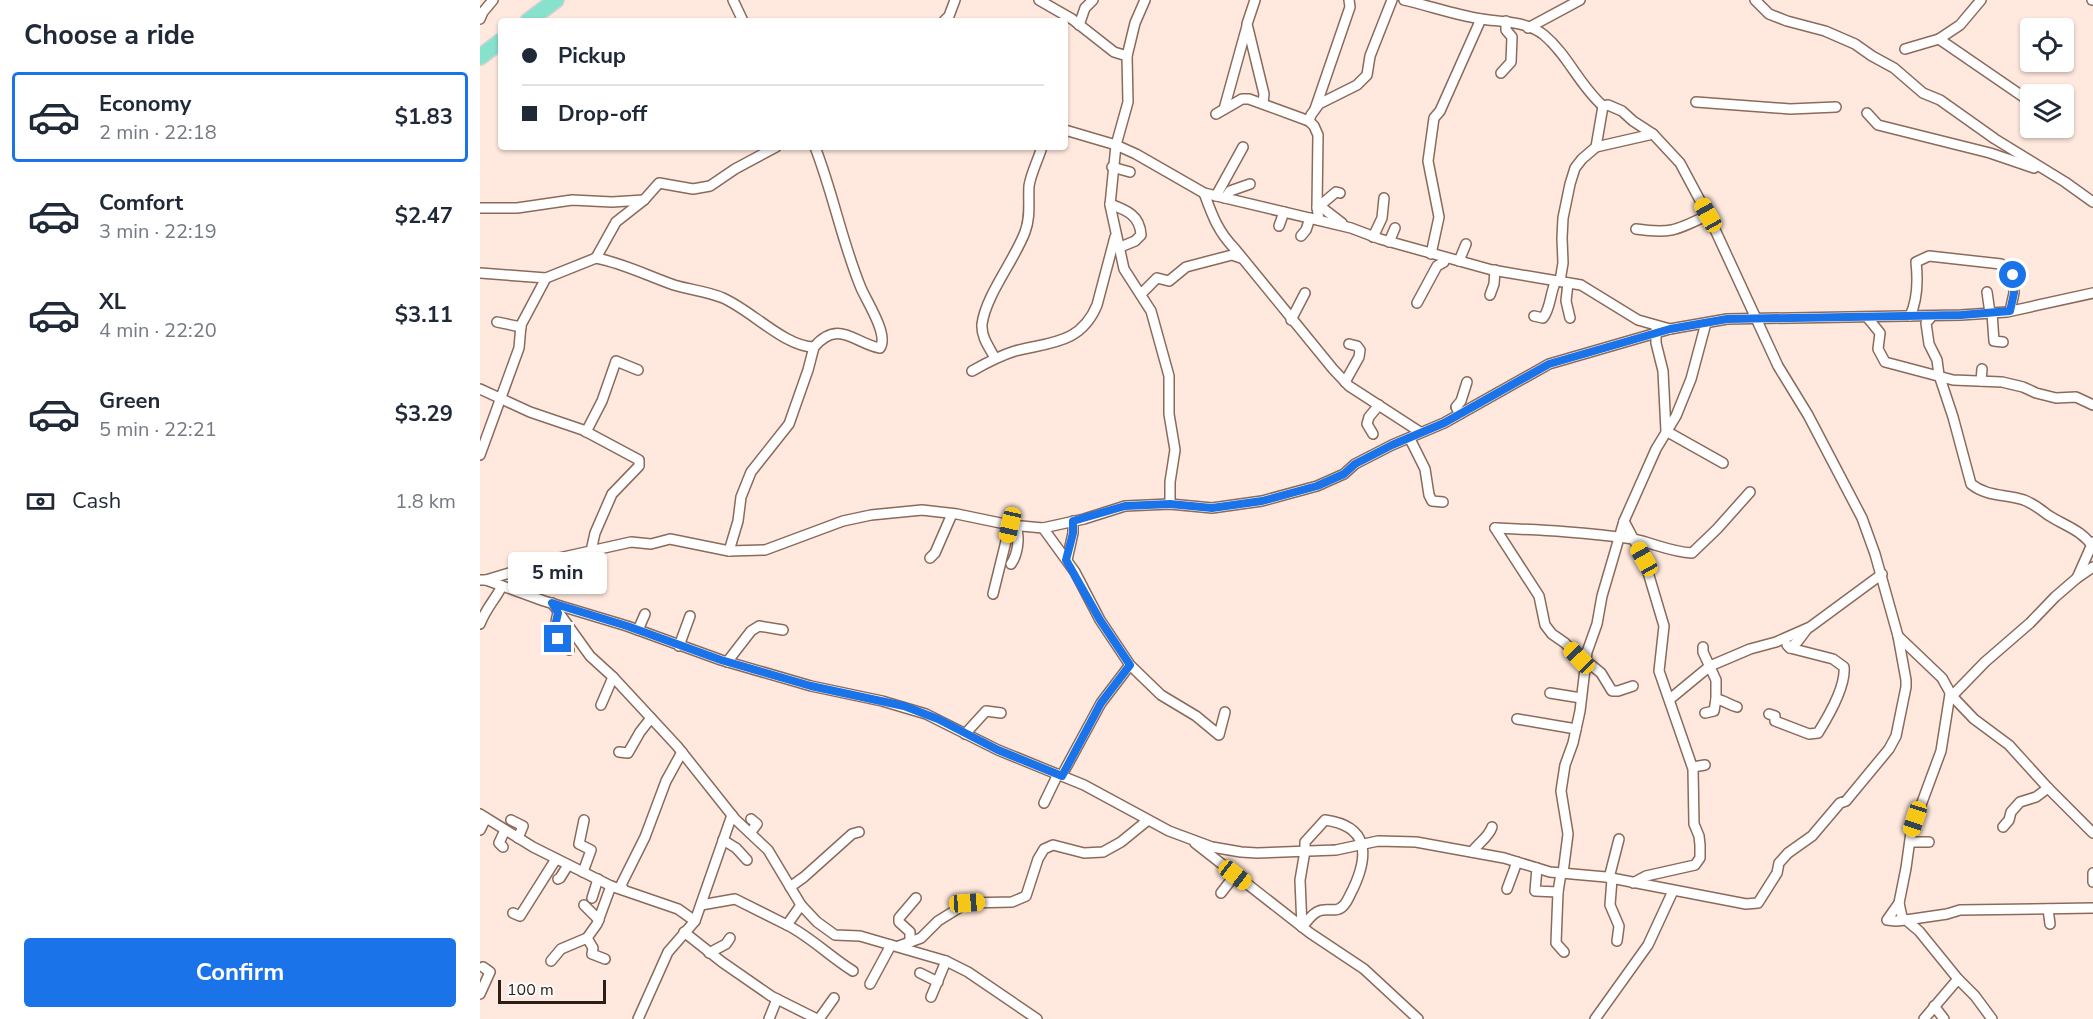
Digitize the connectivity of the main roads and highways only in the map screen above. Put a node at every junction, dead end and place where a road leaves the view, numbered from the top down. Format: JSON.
{"nodes":[{"id":1,"x":556,"y":0,"type":"edge"},
{"id":2,"x":532,"y":18,"type":"edge"},
{"id":3,"x":498,"y":43,"type":"edge"},
{"id":4,"x":482,"y":51,"type":"edge"}],
"edges":[{"from":1,"to":2,"type":"highway"},
{"from":3,"to":4,"type":"highway"}]}
